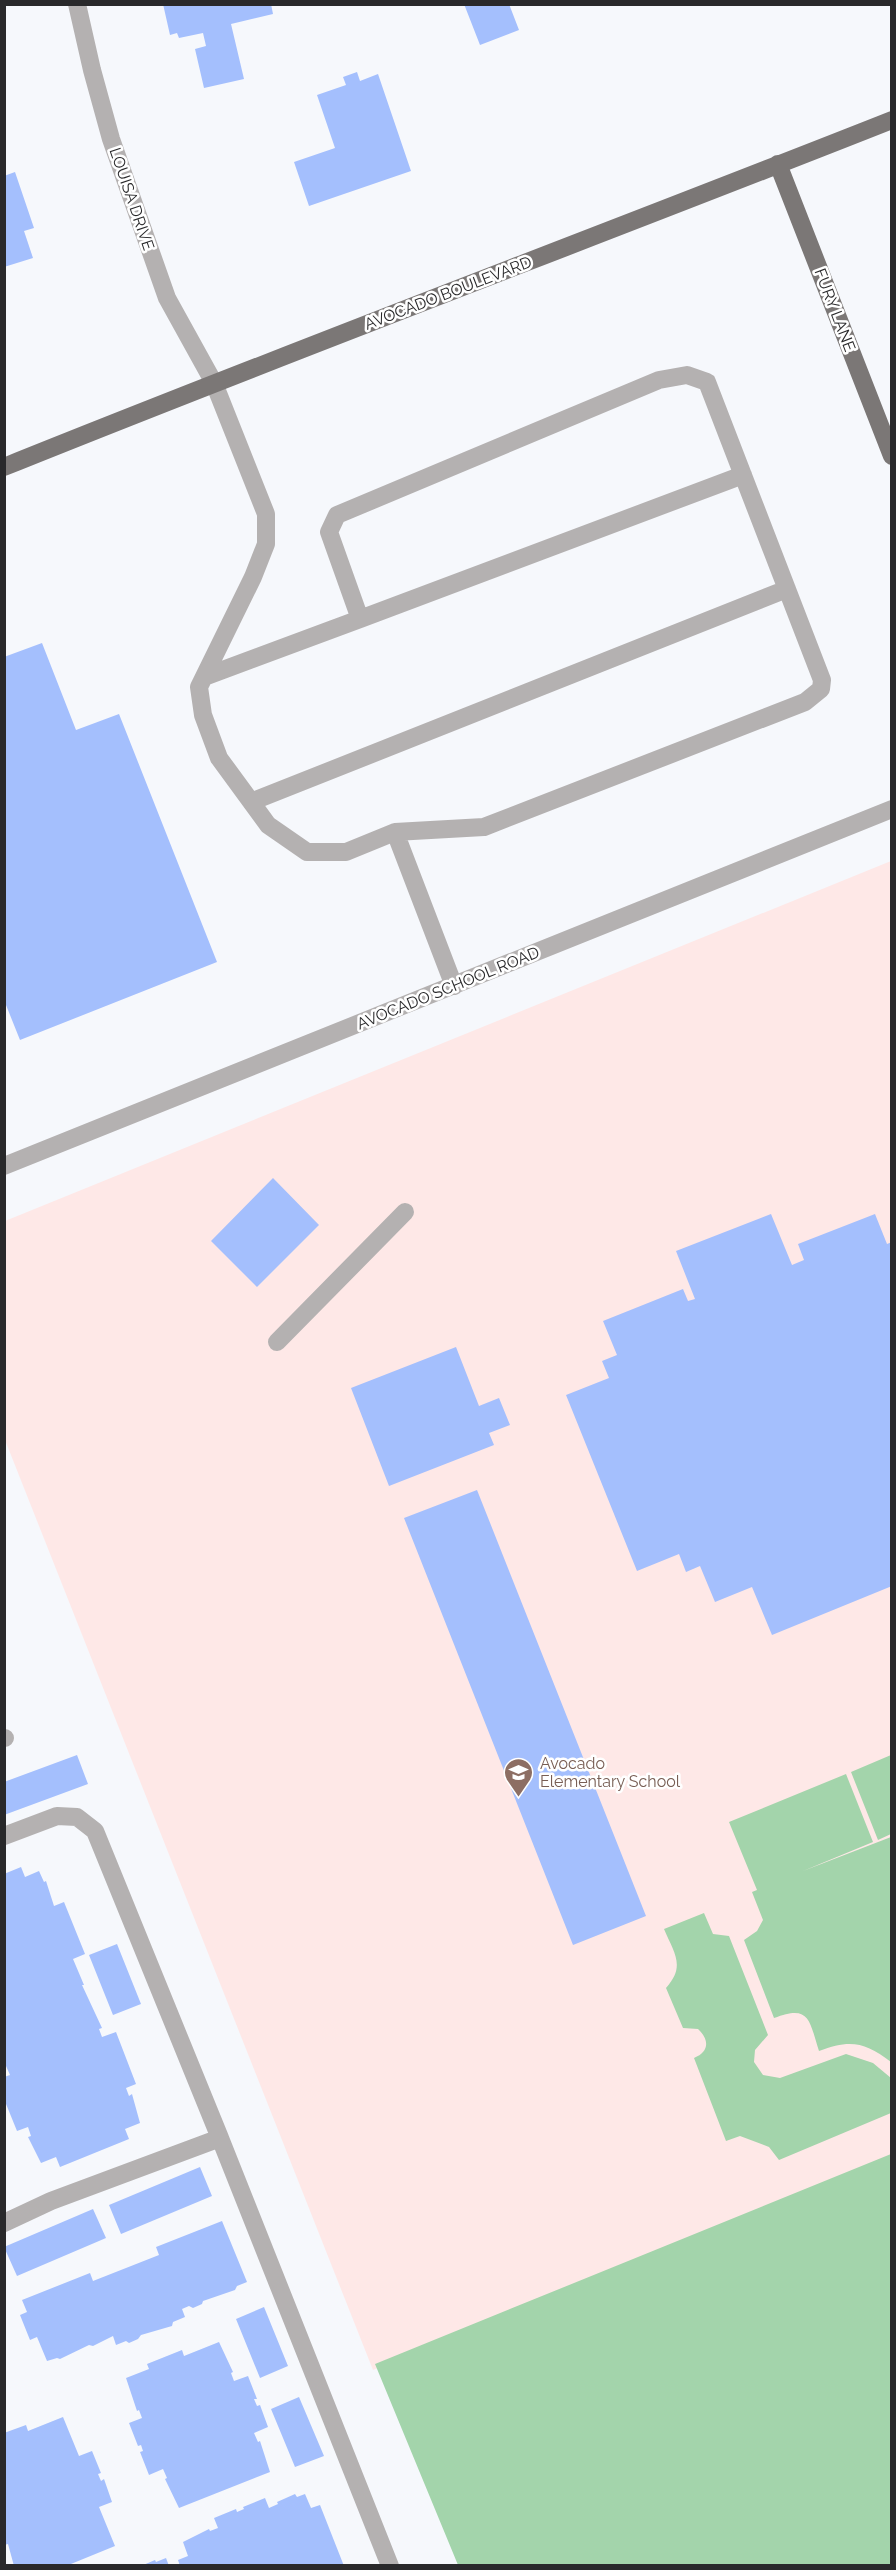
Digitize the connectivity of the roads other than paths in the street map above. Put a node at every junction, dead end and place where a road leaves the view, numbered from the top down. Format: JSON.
{"nodes":[{"id":1,"x":77,"y":4,"type":"edge"},
{"id":2,"x":891,"y":120,"type":"edge"},
{"id":3,"x":778,"y":164,"type":"junction"},
{"id":4,"x":214,"y":382,"type":"junction"},
{"id":5,"x":891,"y":456,"type":"edge"},
{"id":6,"x":4,"y":467,"type":"edge"},
{"id":7,"x":743,"y":475,"type":"junction"},
{"id":8,"x":787,"y":589,"type":"junction"},
{"id":9,"x":360,"y":619,"type":"junction"},
{"id":10,"x":204,"y":677,"type":"junction"},
{"id":11,"x":251,"y":802,"type":"junction"},
{"id":12,"x":891,"y":809,"type":"edge"},
{"id":13,"x":395,"y":832,"type":"junction"},
{"id":14,"x":454,"y":986,"type":"junction"},
{"id":15,"x":4,"y":1166,"type":"edge"},
{"id":16,"x":405,"y":1212,"type":"dead end"},
{"id":17,"x":277,"y":1342,"type":"dead end"},
{"id":18,"x":4,"y":1836,"type":"edge"},
{"id":19,"x":220,"y":2138,"type":"junction"},
{"id":20,"x":4,"y":2223,"type":"edge"},
{"id":21,"x":390,"y":2565,"type":"edge"}],
"edges":[{"from":1,"to":4,"type":"street","name":"LOUISA DRIVE"},
{"from":2,"to":3,"type":"main road","name":"AVOCADO BOULEVARD"},
{"from":3,"to":4,"type":"main road","name":"AVOCADO BOULEVARD"},
{"from":3,"to":5,"type":"main road","name":"FURY LANE"},
{"from":4,"to":6,"type":"main road","name":"AVOCADO BOULEVARD"},
{"from":4,"to":10,"type":"street","name":"LOUISA DRIVE"},
{"from":7,"to":8,"type":"street"},
{"from":7,"to":9,"type":"street"},
{"from":7,"to":9,"type":"street"},
{"from":8,"to":11,"type":"street"},
{"from":8,"to":13,"type":"street"},
{"from":9,"to":10,"type":"street"},
{"from":10,"to":11,"type":"street"},
{"from":11,"to":13,"type":"street"},
{"from":12,"to":14,"type":"street","name":"AVOCADO SCHOOL ROAD"},
{"from":13,"to":14,"type":"street"},
{"from":14,"to":15,"type":"street","name":"AVOCADO SCHOOL ROAD"},
{"from":16,"to":17,"type":"street"},
{"from":18,"to":19,"type":"street"},
{"from":19,"to":20,"type":"street"},
{"from":19,"to":21,"type":"street"}]}
